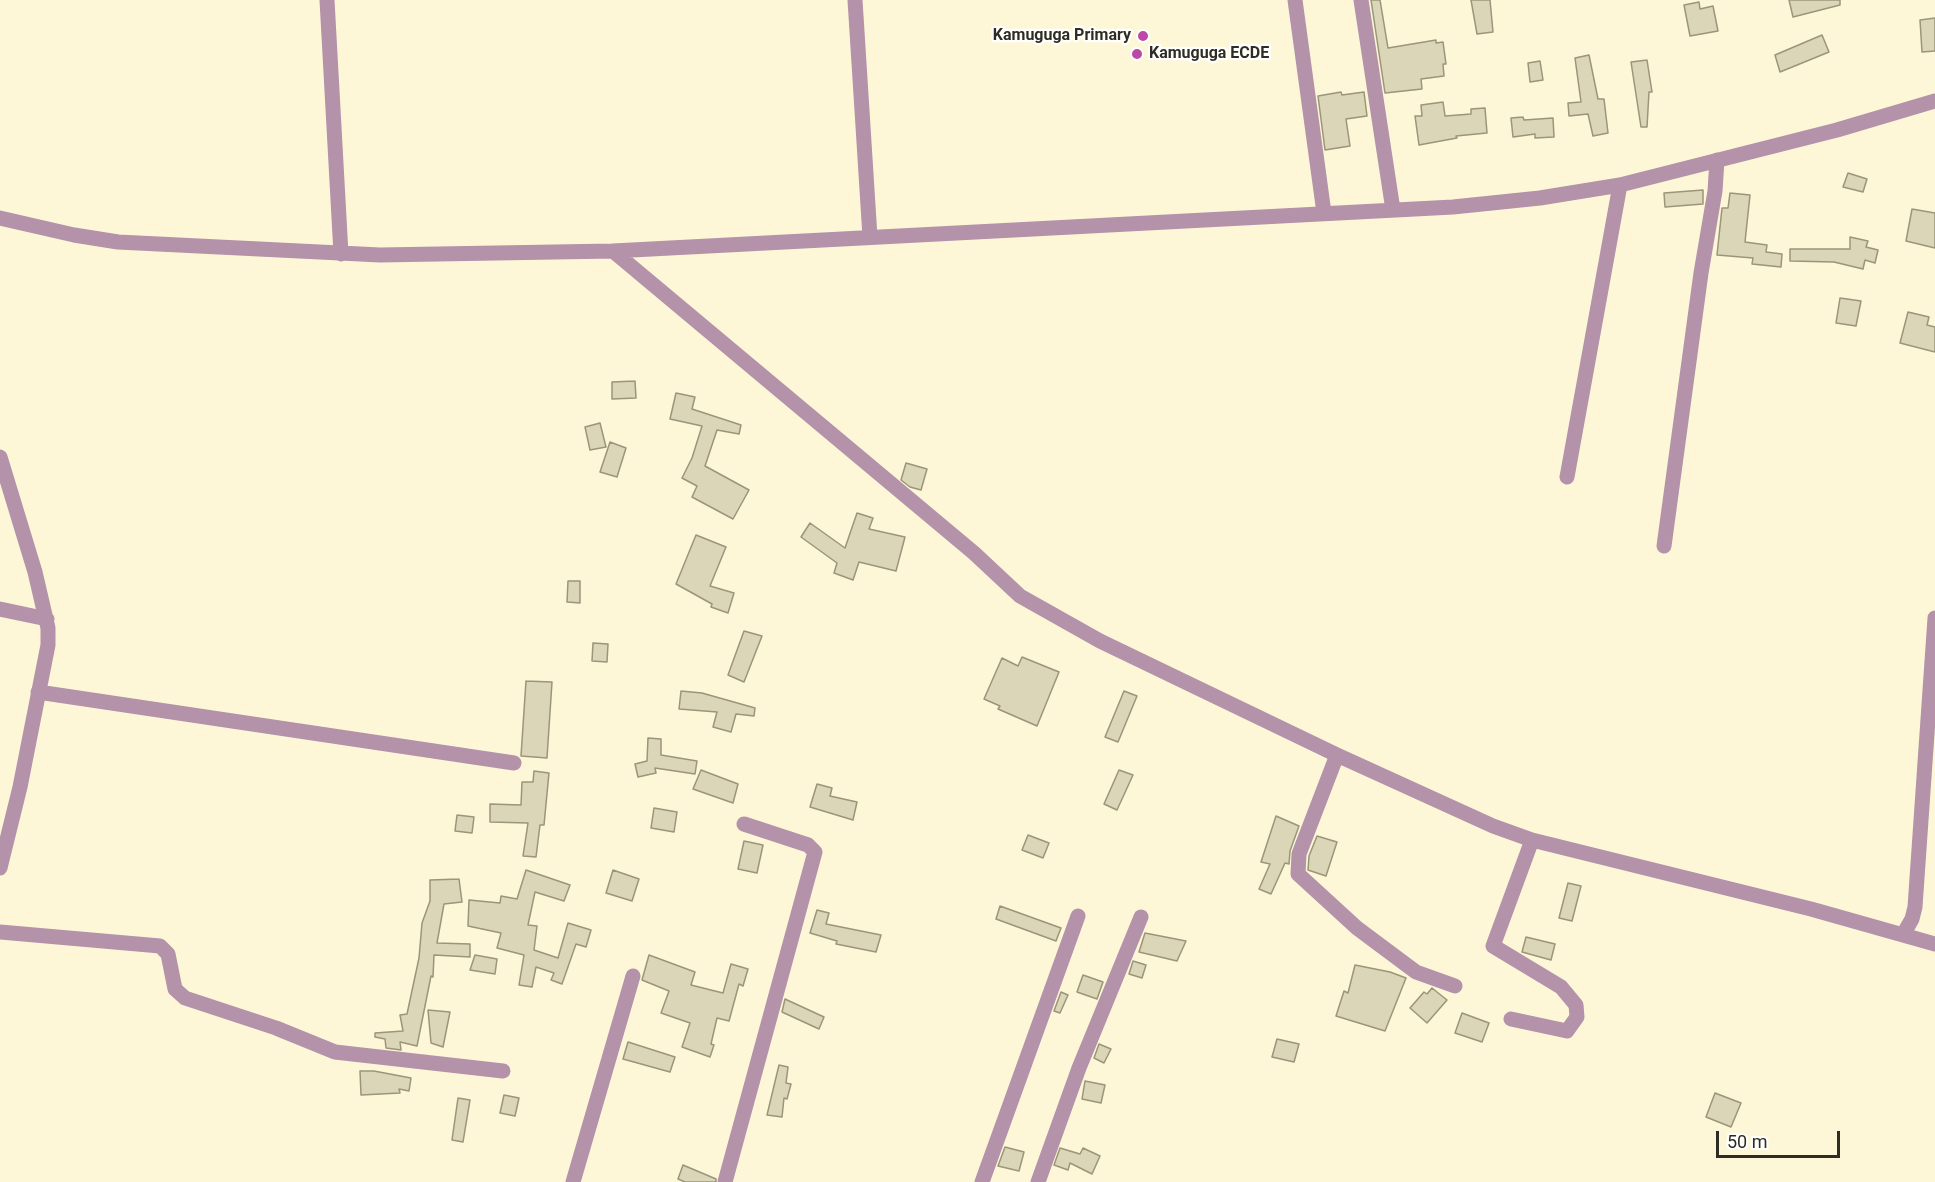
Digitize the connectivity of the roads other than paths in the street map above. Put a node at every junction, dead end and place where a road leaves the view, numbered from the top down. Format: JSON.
{"nodes":[{"id":1,"x":327,"y":0,"type":"edge"},
{"id":2,"x":855,"y":0,"type":"edge"},
{"id":3,"x":1295,"y":0,"type":"edge"},
{"id":4,"x":1361,"y":0,"type":"edge"},
{"id":5,"x":1935,"y":101,"type":"edge"},
{"id":6,"x":1718,"y":160,"type":"junction"},
{"id":7,"x":1620,"y":185,"type":"junction"},
{"id":8,"x":1393,"y":210,"type":"junction"},
{"id":9,"x":1324,"y":213,"type":"junction"},
{"id":10,"x":0,"y":218,"type":"edge"},
{"id":11,"x":870,"y":237,"type":"junction"},
{"id":12,"x":613,"y":251,"type":"junction"},
{"id":13,"x":341,"y":254,"type":"junction"},
{"id":14,"x":0,"y":457,"type":"edge"},
{"id":15,"x":1567,"y":477,"type":"dead end"},
{"id":16,"x":7,"y":509,"type":"edge"},
{"id":17,"x":1664,"y":546,"type":"dead end"},
{"id":18,"x":0,"y":609,"type":"edge"},
{"id":19,"x":1935,"y":618,"type":"edge"},
{"id":20,"x":47,"y":619,"type":"junction"},
{"id":21,"x":38,"y":692,"type":"junction"},
{"id":22,"x":1337,"y":756,"type":"junction"},
{"id":23,"x":514,"y":763,"type":"dead end"},
{"id":24,"x":744,"y":824,"type":"dead end"},
{"id":25,"x":1532,"y":840,"type":"junction"},
{"id":26,"x":0,"y":868,"type":"edge"},
{"id":27,"x":1078,"y":916,"type":"dead end"},
{"id":28,"x":1141,"y":917,"type":"dead end"},
{"id":29,"x":0,"y":932,"type":"edge"},
{"id":30,"x":1904,"y":933,"type":"junction"},
{"id":31,"x":1935,"y":944,"type":"edge"},
{"id":32,"x":633,"y":976,"type":"dead end"},
{"id":33,"x":1455,"y":986,"type":"dead end"},
{"id":34,"x":1511,"y":1019,"type":"dead end"},
{"id":35,"x":503,"y":1071,"type":"dead end"},
{"id":36,"x":573,"y":1182,"type":"edge"},
{"id":37,"x":725,"y":1182,"type":"edge"},
{"id":38,"x":982,"y":1182,"type":"edge"},
{"id":39,"x":1038,"y":1182,"type":"edge"}],
"edges":[{"from":1,"to":13,"type":"street"},
{"from":2,"to":11,"type":"street"},
{"from":3,"to":9,"type":"street"},
{"from":4,"to":8,"type":"street"},
{"from":5,"to":6,"type":"street"},
{"from":6,"to":7,"type":"street"},
{"from":6,"to":17,"type":"street"},
{"from":7,"to":8,"type":"street"},
{"from":7,"to":15,"type":"street"},
{"from":8,"to":9,"type":"street"},
{"from":9,"to":11,"type":"street"},
{"from":10,"to":13,"type":"street"},
{"from":11,"to":12,"type":"street"},
{"from":12,"to":13,"type":"street"},
{"from":12,"to":22,"type":"street"},
{"from":14,"to":16,"type":"street"},
{"from":16,"to":20,"type":"street"},
{"from":18,"to":20,"type":"street"},
{"from":19,"to":30,"type":"street"},
{"from":20,"to":21,"type":"street"},
{"from":21,"to":23,"type":"street"},
{"from":21,"to":26,"type":"street"},
{"from":22,"to":25,"type":"street"},
{"from":22,"to":33,"type":"street"},
{"from":24,"to":37,"type":"street"},
{"from":25,"to":30,"type":"street"},
{"from":25,"to":34,"type":"street"},
{"from":27,"to":38,"type":"street"},
{"from":28,"to":39,"type":"street"},
{"from":29,"to":35,"type":"street"},
{"from":30,"to":31,"type":"street"},
{"from":32,"to":36,"type":"street"}]}
